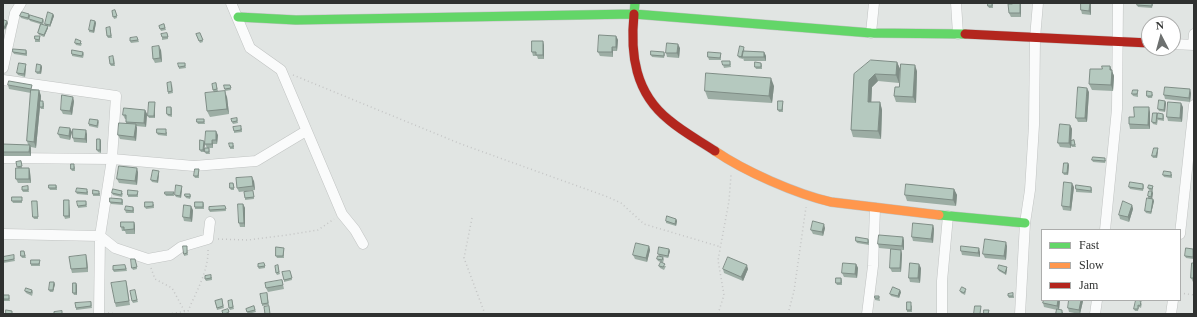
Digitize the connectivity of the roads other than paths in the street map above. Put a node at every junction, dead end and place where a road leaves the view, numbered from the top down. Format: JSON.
{"nodes":[{"id":1,"x":21,"y":3,"type":"edge"},
{"id":2,"x":231,"y":3,"type":"edge"},
{"id":3,"x":635,"y":3,"type":"edge"},
{"id":4,"x":874,"y":3,"type":"edge"},
{"id":5,"x":956,"y":3,"type":"edge"},
{"id":6,"x":1038,"y":3,"type":"edge"},
{"id":7,"x":1118,"y":3,"type":"edge"},
{"id":8,"x":634,"y":14,"type":"junction"},
{"id":9,"x":238,"y":17,"type":"junction"},
{"id":10,"x":871,"y":32,"type":"junction"},
{"id":11,"x":958,"y":34,"type":"junction"},
{"id":12,"x":1194,"y":34,"type":"edge"},
{"id":13,"x":1034,"y":38,"type":"junction"},
{"id":14,"x":1117,"y":42,"type":"junction"},
{"id":15,"x":1141,"y":43,"type":"edge"},
{"id":16,"x":1181,"y":44,"type":"edge"},
{"id":17,"x":1194,"y":45,"type":"edge"},
{"id":18,"x":3,"y":68,"type":"edge"},
{"id":19,"x":3,"y":80,"type":"edge"},
{"id":20,"x":1194,"y":105,"type":"edge"},
{"id":21,"x":306,"y":131,"type":"junction"},
{"id":22,"x":3,"y":158,"type":"edge"},
{"id":23,"x":112,"y":159,"type":"junction"},
{"id":24,"x":875,"y":208,"type":"junction"},
{"id":25,"x":948,"y":216,"type":"junction"},
{"id":26,"x":210,"y":222,"type":"dead end"},
{"id":27,"x":1025,"y":223,"type":"junction"},
{"id":28,"x":1105,"y":229,"type":"edge"},
{"id":29,"x":1181,"y":229,"type":"edge"},
{"id":30,"x":3,"y":234,"type":"edge"},
{"id":31,"x":100,"y":236,"type":"junction"},
{"id":32,"x":363,"y":244,"type":"dead end"},
{"id":33,"x":1097,"y":301,"type":"edge"},
{"id":34,"x":1172,"y":301,"type":"edge"},
{"id":35,"x":99,"y":313,"type":"edge"},
{"id":36,"x":867,"y":314,"type":"edge"},
{"id":37,"x":942,"y":314,"type":"edge"},
{"id":38,"x":1020,"y":314,"type":"edge"},
{"id":39,"x":1095,"y":314,"type":"edge"},
{"id":40,"x":1171,"y":314,"type":"edge"}],
"edges":[{"from":1,"to":18,"type":"street"},
{"from":2,"to":9,"type":"street"},
{"from":3,"to":8,"type":"street"},
{"from":4,"to":10,"type":"street"},
{"from":5,"to":11,"type":"street"},
{"from":6,"to":13,"type":"street"},
{"from":7,"to":14,"type":"street"},
{"from":8,"to":9,"type":"street"},
{"from":8,"to":10,"type":"street"},
{"from":8,"to":24,"type":"street"},
{"from":9,"to":21,"type":"street"},
{"from":10,"to":11,"type":"street"},
{"from":11,"to":13,"type":"street"},
{"from":12,"to":17,"type":"street"},
{"from":13,"to":14,"type":"street"},
{"from":13,"to":27,"type":"street"},
{"from":14,"to":15,"type":"street"},
{"from":14,"to":28,"type":"street"},
{"from":16,"to":17,"type":"street"},
{"from":19,"to":23,"type":"street"},
{"from":20,"to":29,"type":"street"},
{"from":21,"to":23,"type":"street"},
{"from":21,"to":32,"type":"street"},
{"from":22,"to":23,"type":"street"},
{"from":23,"to":31,"type":"street"},
{"from":24,"to":25,"type":"street"},
{"from":24,"to":36,"type":"street"},
{"from":25,"to":27,"type":"street"},
{"from":25,"to":37,"type":"street"},
{"from":26,"to":31,"type":"street"},
{"from":27,"to":38,"type":"street"},
{"from":30,"to":31,"type":"street"},
{"from":31,"to":35,"type":"street"},
{"from":33,"to":39,"type":"street"},
{"from":34,"to":40,"type":"street"}]}
